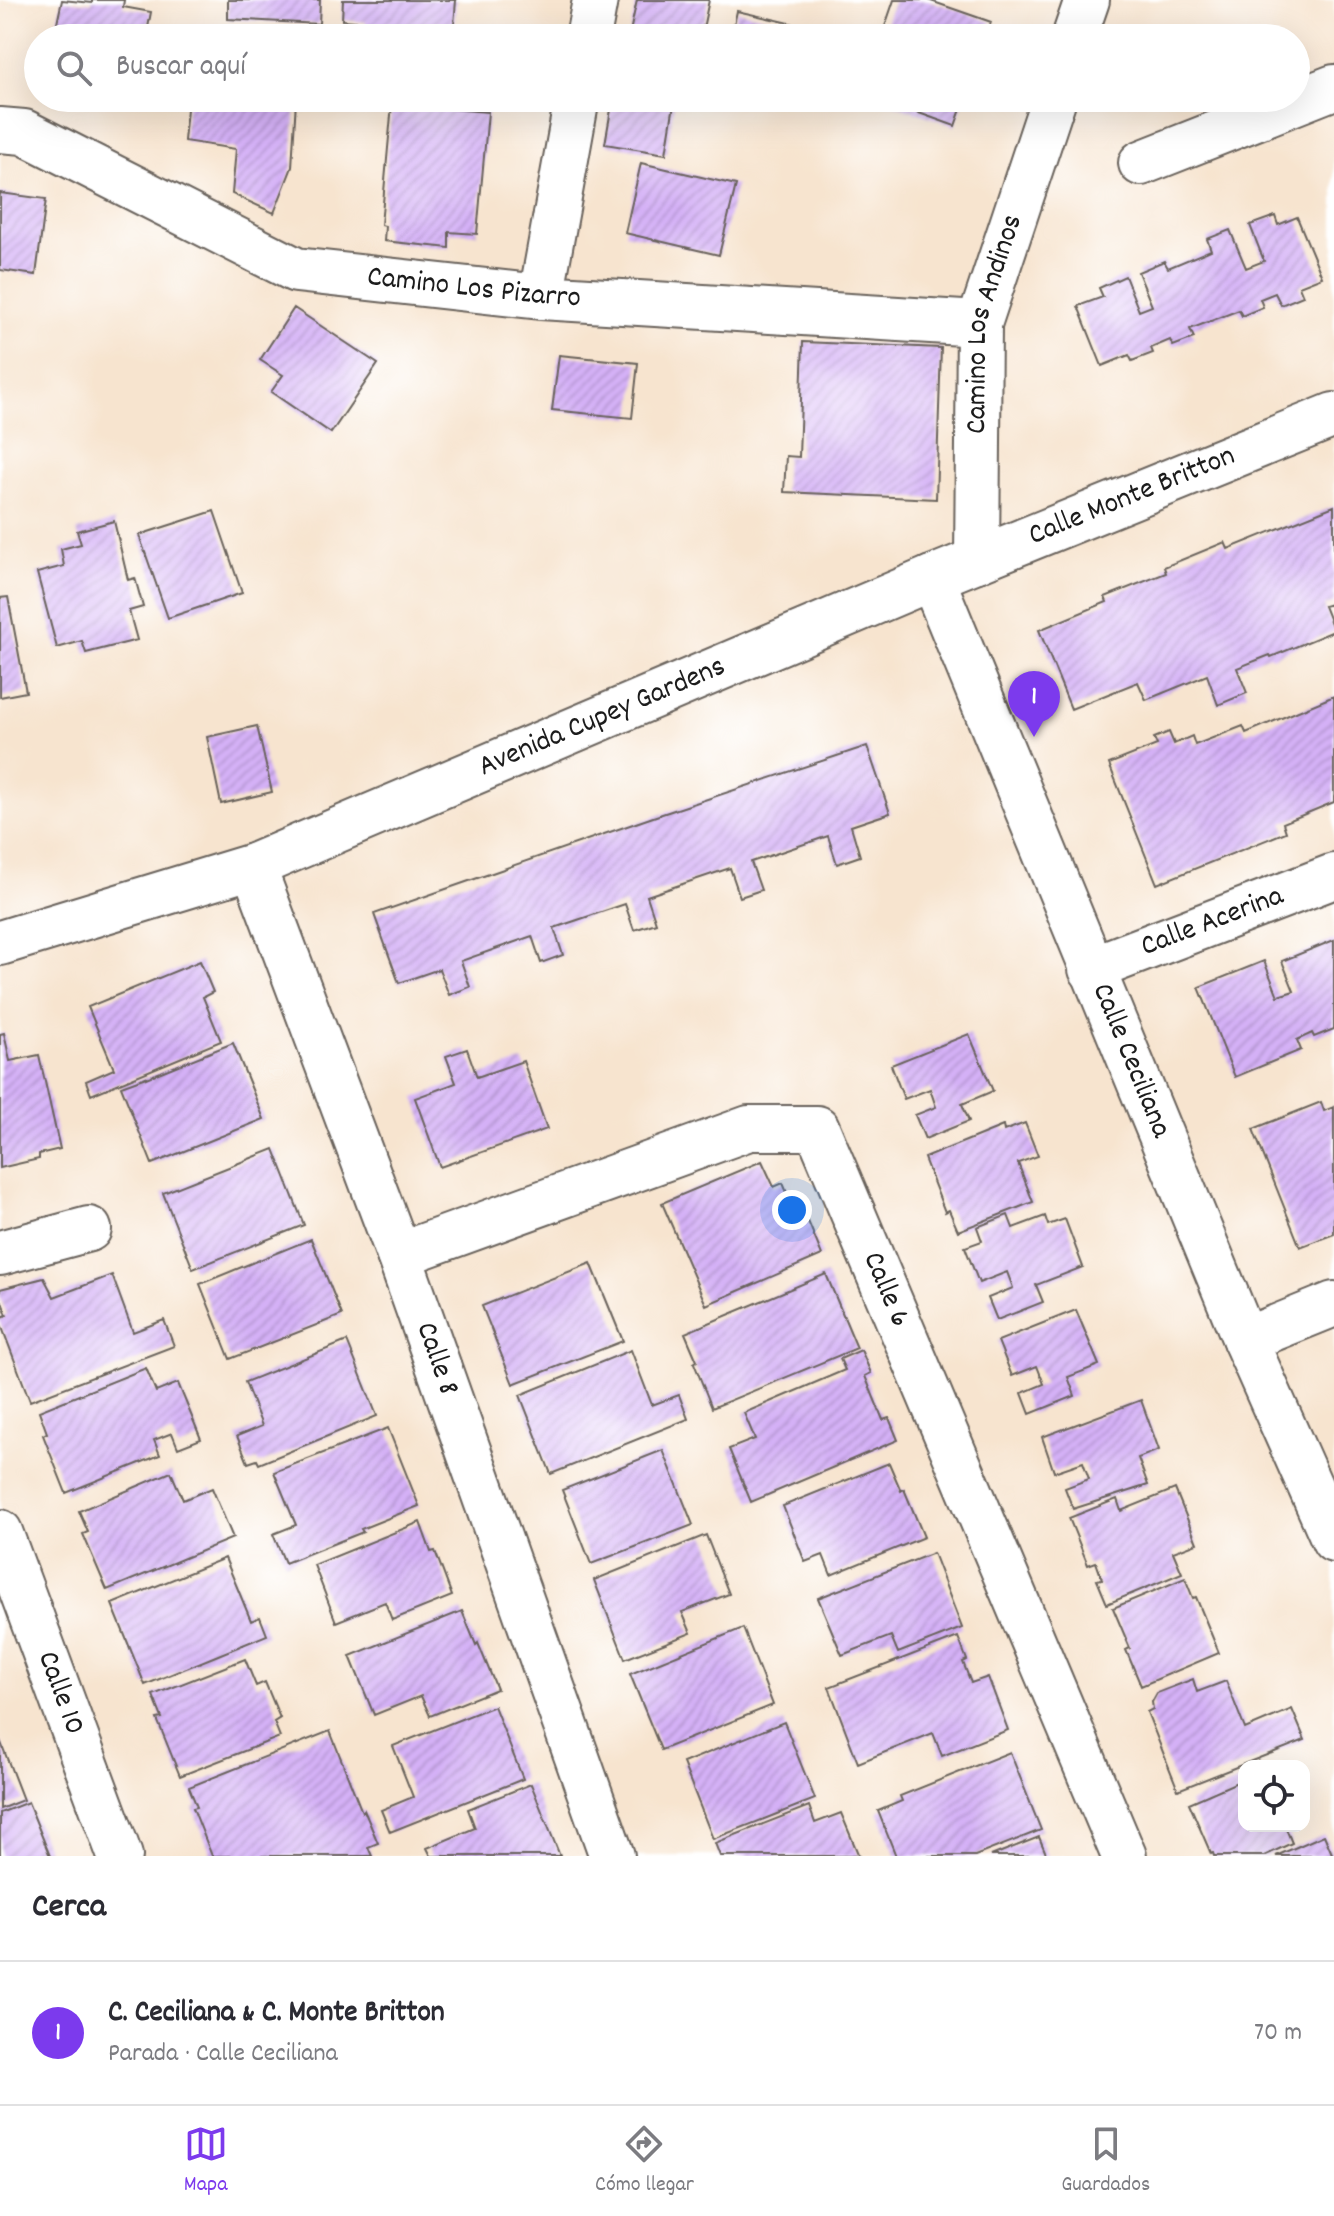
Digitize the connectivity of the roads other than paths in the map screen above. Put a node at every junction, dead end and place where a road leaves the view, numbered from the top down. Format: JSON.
{"nodes":[{"id":1,"x":595,"y":0,"type":"edge"},
{"id":2,"x":1087,"y":0,"type":"edge"},
{"id":3,"x":591,"y":24,"type":"edge"},
{"id":4,"x":1079,"y":24,"type":"edge"},
{"id":5,"x":1334,"y":87,"type":"edge"},
{"id":6,"x":1310,"y":96,"type":"edge"},
{"id":7,"x":574,"y":112,"type":"edge"},
{"id":8,"x":1049,"y":112,"type":"edge"},
{"id":9,"x":1271,"y":112,"type":"edge"},
{"id":10,"x":0,"y":130,"type":"edge"},
{"id":11,"x":1141,"y":163,"type":"dead end"},
{"id":12,"x":541,"y":297,"type":"junction"},
{"id":13,"x":979,"y":324,"type":"junction"},
{"id":14,"x":1334,"y":415,"type":"edge"},
{"id":15,"x":977,"y":560,"type":"junction"},
{"id":16,"x":932,"y":578,"type":"junction"},
{"id":17,"x":253,"y":866,"type":"junction"},
{"id":18,"x":1334,"y":876,"type":"edge"},
{"id":19,"x":0,"y":943,"type":"edge"},
{"id":20,"x":1091,"y":969,"type":"junction"},
{"id":21,"x":89,"y":1229,"type":"dead end"},
{"id":22,"x":0,"y":1253,"type":"edge"},
{"id":23,"x":399,"y":1255,"type":"junction"},
{"id":24,"x":1334,"y":1304,"type":"edge"},
{"id":25,"x":1245,"y":1340,"type":"junction"},
{"id":26,"x":0,"y":1532,"type":"edge"},
{"id":27,"x":1334,"y":1540,"type":"edge"},
{"id":28,"x":120,"y":1856,"type":"edge"},
{"id":29,"x":612,"y":1856,"type":"edge"},
{"id":30,"x":1124,"y":1856,"type":"edge"}],
"edges":[{"from":1,"to":3,"type":"street"},
{"from":2,"to":4,"type":"street"},
{"from":5,"to":6,"type":"street"},
{"from":7,"to":12,"type":"street"},
{"from":8,"to":13,"type":"street","name":"Camino Los Andinos"},
{"from":9,"to":11,"type":"street"},
{"from":10,"to":12,"type":"street","name":"Camino Los Pizarro"},
{"from":12,"to":13,"type":"street","name":"Camino Los Pizarro"},
{"from":13,"to":15,"type":"street","name":"Camino Los Andinos"},
{"from":14,"to":15,"type":"street","name":"Calle Monte Britton"},
{"from":15,"to":16,"type":"street","name":"Calle Monte Britton"},
{"from":16,"to":17,"type":"street","name":"Avenida Cupey Gardens"},
{"from":16,"to":20,"type":"street","name":"Calle Ceciliana"},
{"from":17,"to":19,"type":"street","name":"Avenida Cupey Gardens"},
{"from":17,"to":23,"type":"street","name":"Calle 8"},
{"from":18,"to":20,"type":"street","name":"Calle Acerina"},
{"from":20,"to":25,"type":"street","name":"Calle Ceciliana"},
{"from":21,"to":22,"type":"street"},
{"from":23,"to":29,"type":"street","name":"Calle 8"},
{"from":23,"to":30,"type":"street","name":"Calle 6"},
{"from":24,"to":25,"type":"street"},
{"from":25,"to":27,"type":"street","name":"Calle Ceciliana"},
{"from":26,"to":28,"type":"street","name":"Calle 10"}]}
